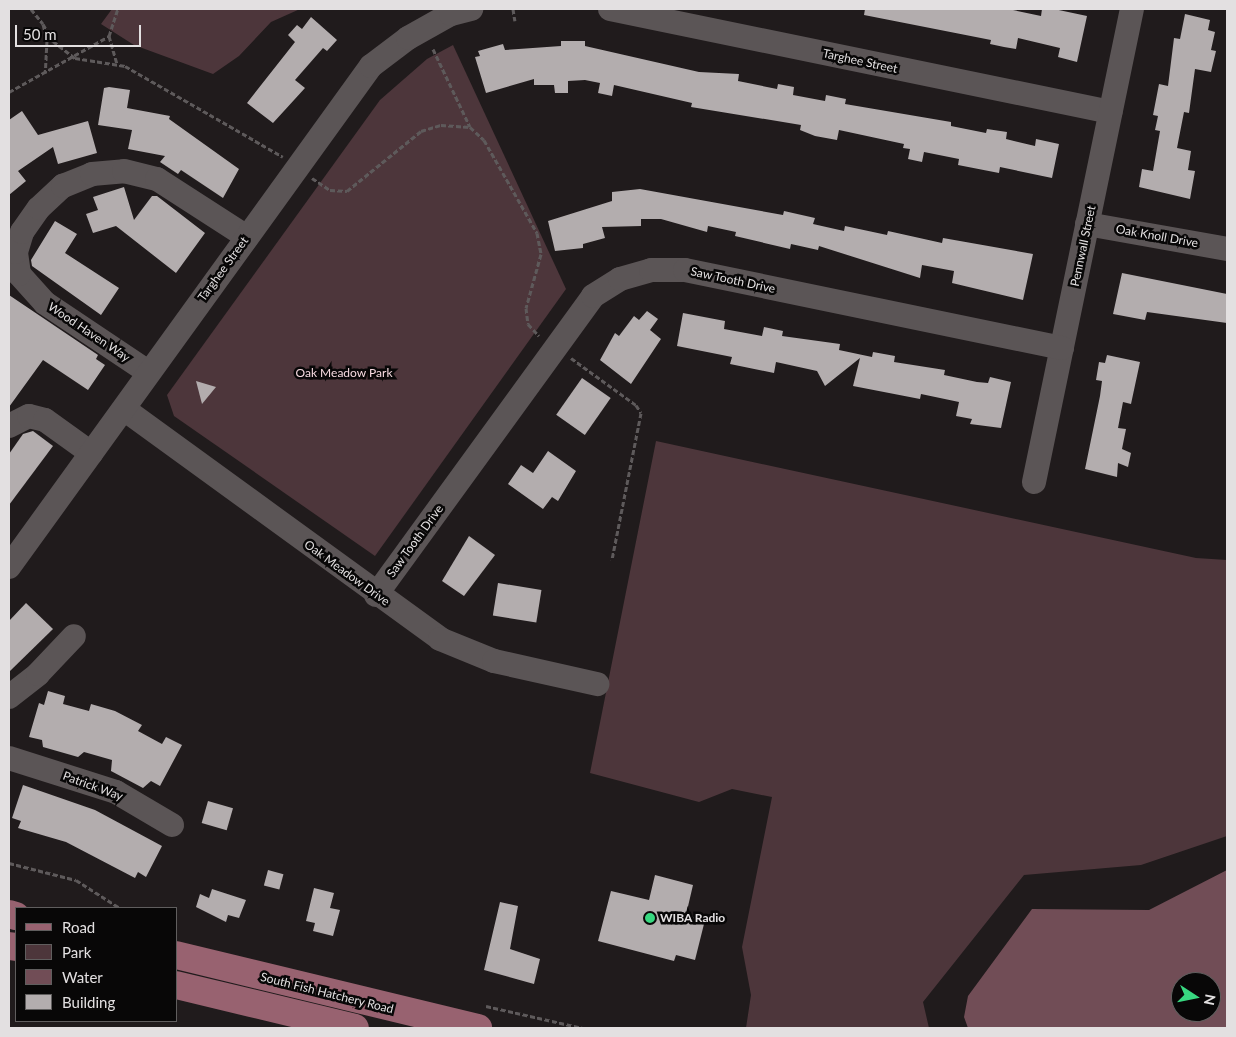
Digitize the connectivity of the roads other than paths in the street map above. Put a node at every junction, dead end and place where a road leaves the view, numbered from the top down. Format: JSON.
{"nodes":[{"id":1,"x":471,"y":9,"type":"edge"},
{"id":2,"x":610,"y":9,"type":"edge"},
{"id":3,"x":1132,"y":9,"type":"edge"},
{"id":4,"x":1110,"y":112,"type":"junction"},
{"id":5,"x":1088,"y":224,"type":"junction"},
{"id":6,"x":247,"y":237,"type":"junction"},
{"id":7,"x":1227,"y":249,"type":"edge"},
{"id":8,"x":1062,"y":348,"type":"junction"},
{"id":9,"x":148,"y":372,"type":"junction"},
{"id":10,"x":124,"y":410,"type":"junction"},
{"id":11,"x":9,"y":426,"type":"edge"},
{"id":12,"x":91,"y":453,"type":"junction"},
{"id":13,"x":1034,"y":482,"type":"dead end"},
{"id":14,"x":9,"y":567,"type":"edge"},
{"id":15,"x":376,"y":595,"type":"junction"},
{"id":16,"x":74,"y":636,"type":"dead end"},
{"id":17,"x":597,"y":684,"type":"dead end"},
{"id":18,"x":9,"y":697,"type":"edge"},
{"id":19,"x":9,"y":758,"type":"edge"},
{"id":20,"x":172,"y":825,"type":"dead end"},
{"id":21,"x":178,"y":956,"type":"edge"},
{"id":22,"x":178,"y":985,"type":"edge"},
{"id":23,"x":478,"y":1016,"type":"edge"},
{"id":24,"x":355,"y":1028,"type":"edge"}],
"edges":[{"from":1,"to":6,"type":"street","name":"Targhee Street"},
{"from":2,"to":4,"type":"street","name":"Targhee Street"},
{"from":3,"to":4,"type":"street","name":"Pennwall Street"},
{"from":4,"to":5,"type":"street","name":"Pennwall Street"},
{"from":5,"to":7,"type":"street","name":"Oak Knoll Drive"},
{"from":5,"to":8,"type":"street","name":"Pennwall Street"},
{"from":6,"to":9,"type":"street","name":"Targhee Street"},
{"from":6,"to":9,"type":"street","name":"Wood Haven Way"},
{"from":8,"to":13,"type":"street","name":"Pennwall Street"},
{"from":8,"to":15,"type":"street","name":"Saw Tooth Drive"},
{"from":9,"to":10,"type":"street","name":"Targhee Street"},
{"from":10,"to":12,"type":"street","name":"Targhee Street"},
{"from":10,"to":15,"type":"street","name":"Oak Meadow Drive"},
{"from":11,"to":12,"type":"street"},
{"from":12,"to":14,"type":"street","name":"Targhee Street"},
{"from":15,"to":17,"type":"street","name":"Oak Meadow Drive"},
{"from":16,"to":18,"type":"street"},
{"from":19,"to":20,"type":"street","name":"Patrick Way"},
{"from":21,"to":23,"type":"main road","name":"South Fish Hatchery Road"},
{"from":22,"to":24,"type":"main road"}]}
